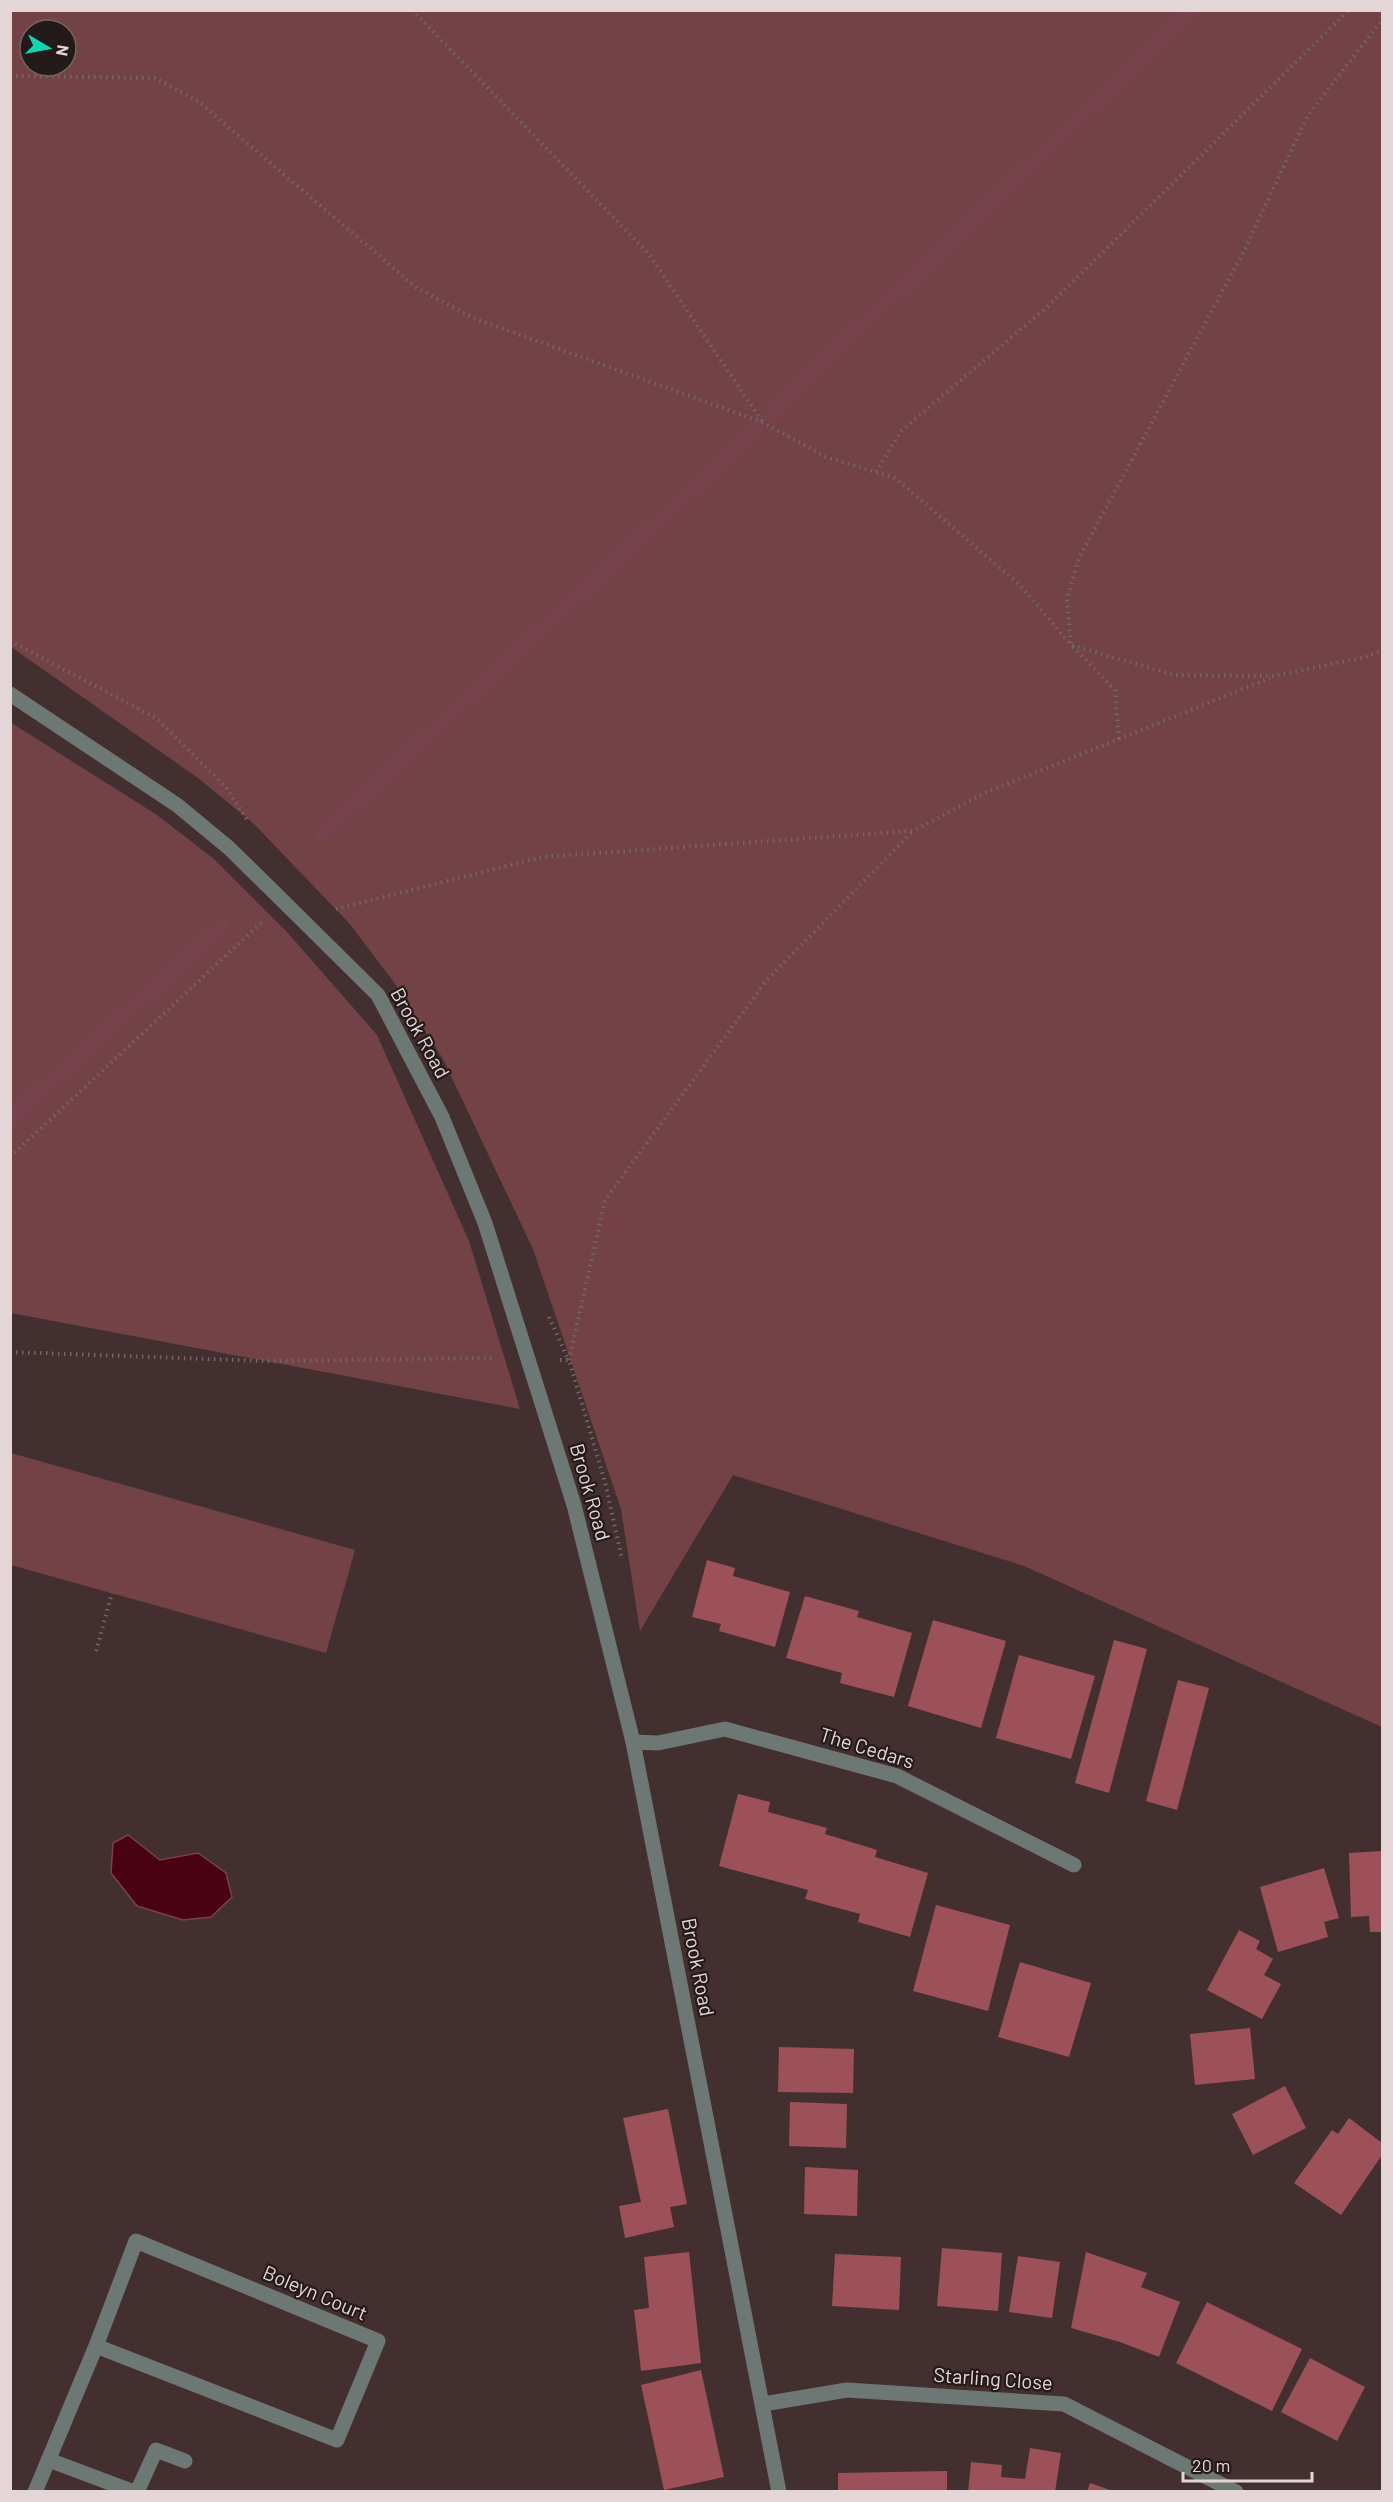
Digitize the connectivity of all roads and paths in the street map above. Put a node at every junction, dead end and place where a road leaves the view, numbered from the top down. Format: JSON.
{"nodes":[{"id":1,"x":412,"y":10,"type":"edge"},
{"id":2,"x":1348,"y":10,"type":"edge"},
{"id":3,"x":1383,"y":20,"type":"edge"},
{"id":4,"x":10,"y":76,"type":"edge"},
{"id":5,"x":762,"y":422,"type":"junction"},
{"id":6,"x":876,"y":472,"type":"junction"},
{"id":7,"x":10,"y":641,"type":"edge"},
{"id":8,"x":1071,"y":645,"type":"junction"},
{"id":9,"x":1383,"y":650,"type":"edge"},
{"id":10,"x":1274,"y":676,"type":"junction"},
{"id":11,"x":10,"y":694,"type":"edge"},
{"id":12,"x":1119,"y":739,"type":"junction"},
{"id":13,"x":913,"y":831,"type":"junction"},
{"id":14,"x":229,"y":848,"type":"junction"},
{"id":15,"x":284,"y":902,"type":"junction"},
{"id":16,"x":10,"y":1157,"type":"edge"},
{"id":17,"x":10,"y":1352,"type":"edge"},
{"id":18,"x":527,"y":1358,"type":"junction"},
{"id":19,"x":568,"y":1360,"type":"dead end"},
{"id":20,"x":112,"y":1593,"type":"dead end"},
{"id":21,"x":96,"y":1652,"type":"dead end"},
{"id":22,"x":633,"y":1742,"type":"junction"},
{"id":23,"x":1074,"y":1865,"type":"dead end"},
{"id":24,"x":96,"y":2346,"type":"junction"},
{"id":25,"x":764,"y":2404,"type":"junction"},
{"id":26,"x":50,"y":2460,"type":"junction"},
{"id":27,"x":185,"y":2461,"type":"dead end"},
{"id":28,"x":35,"y":2492,"type":"edge"},
{"id":29,"x":136,"y":2492,"type":"edge"},
{"id":30,"x":779,"y":2492,"type":"edge"},
{"id":31,"x":1236,"y":2492,"type":"edge"}],
"edges":[{"from":1,"to":5,"type":"path"},
{"from":2,"to":6,"type":"path"},
{"from":3,"to":8,"type":"path"},
{"from":4,"to":5,"type":"path"},
{"from":5,"to":6,"type":"path"},
{"from":6,"to":8,"type":"path"},
{"from":7,"to":14,"type":"path"},
{"from":8,"to":10,"type":"path"},
{"from":8,"to":12,"type":"path"},
{"from":9,"to":10,"type":"path"},
{"from":10,"to":12,"type":"path"},
{"from":11,"to":14,"type":"street","name":"Brook Road"},
{"from":12,"to":13,"type":"path"},
{"from":13,"to":15,"type":"path"},
{"from":13,"to":19,"type":"path"},
{"from":14,"to":15,"type":"street","name":"Brook Road"},
{"from":15,"to":16,"type":"path"},
{"from":15,"to":18,"type":"street","name":"Brook Road"},
{"from":17,"to":18,"type":"path"},
{"from":18,"to":22,"type":"street","name":"Brook Road"},
{"from":20,"to":21,"type":"path"},
{"from":22,"to":23,"type":"street","name":"The Cedars"},
{"from":22,"to":25,"type":"street","name":"Brook Road"},
{"from":24,"to":24,"type":"street","name":"Boleyn Court"},
{"from":24,"to":26,"type":"street","name":"Boleyn Court"},
{"from":25,"to":30,"type":"street","name":"Brook Road"},
{"from":25,"to":31,"type":"street","name":"Starling Close"},
{"from":26,"to":28,"type":"street","name":"Boleyn Court"},
{"from":26,"to":29,"type":"street"},
{"from":27,"to":29,"type":"street"}]}
